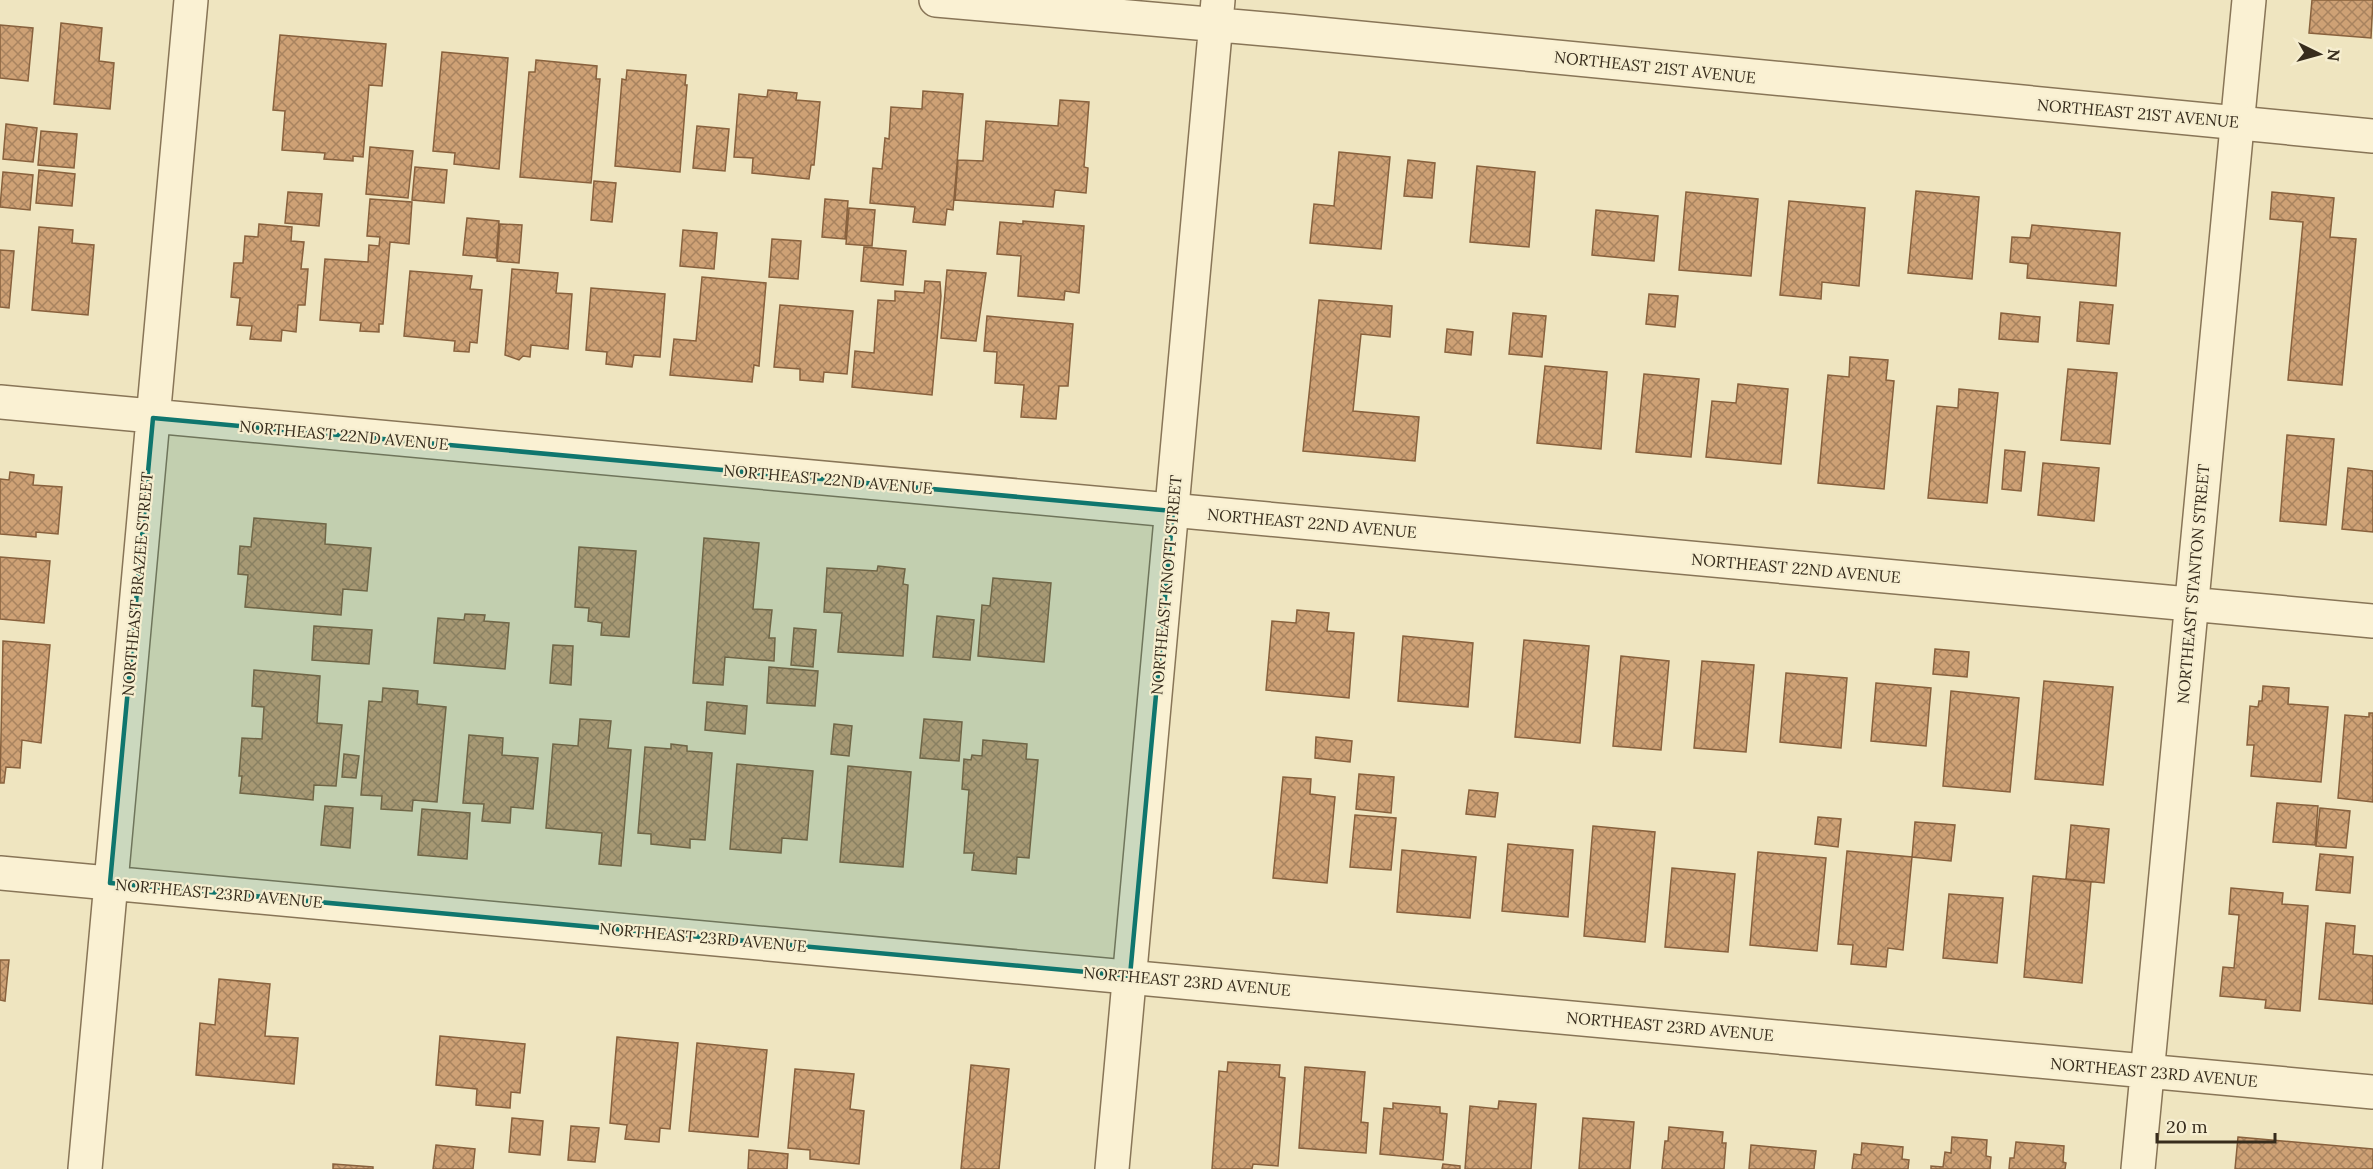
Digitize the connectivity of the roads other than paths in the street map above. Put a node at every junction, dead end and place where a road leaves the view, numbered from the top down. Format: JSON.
{"nodes":[{"id":1,"x":191,"y":0,"type":"edge"},
{"id":2,"x":936,"y":0,"type":"edge"},
{"id":3,"x":2249,"y":0,"type":"edge"},
{"id":4,"x":1217,"y":12,"type":"edge"},
{"id":5,"x":2237,"y":123,"type":"junction"},
{"id":6,"x":2373,"y":135,"type":"edge"},
{"id":7,"x":0,"y":402,"type":"edge"},
{"id":8,"x":153,"y":418,"type":"junction"},
{"id":9,"x":1173,"y":510,"type":"junction"},
{"id":10,"x":2192,"y":604,"type":"junction"},
{"id":11,"x":2373,"y":621,"type":"edge"},
{"id":12,"x":0,"y":873,"type":"edge"},
{"id":13,"x":110,"y":883,"type":"junction"},
{"id":14,"x":1130,"y":976,"type":"junction"},
{"id":15,"x":2147,"y":1071,"type":"junction"},
{"id":16,"x":2373,"y":1092,"type":"edge"},
{"id":17,"x":86,"y":1169,"type":"edge"},
{"id":18,"x":1112,"y":1169,"type":"edge"},
{"id":19,"x":2138,"y":1169,"type":"edge"}],
"edges":[{"from":1,"to":8,"type":"street","name":"NORTHEAST BRAZEE STREET"},
{"from":2,"to":4,"type":"street","name":"NORTHEAST 21ST AVENUE"},
{"from":3,"to":5,"type":"street","name":"NORTHEAST STANTON STREET"},
{"from":4,"to":5,"type":"street","name":"NORTHEAST 21ST AVENUE"},
{"from":4,"to":9,"type":"street","name":"NORTHEAST KNOTT STREET"},
{"from":5,"to":6,"type":"street","name":"NORTHEAST 21ST AVENUE"},
{"from":5,"to":10,"type":"street","name":"NORTHEAST STANTON STREET"},
{"from":7,"to":8,"type":"street","name":"NORTHEAST 22ND AVENUE"},
{"from":8,"to":9,"type":"street","name":"NORTHEAST 22ND AVENUE"},
{"from":8,"to":13,"type":"street","name":"NORTHEAST BRAZEE STREET"},
{"from":9,"to":10,"type":"street","name":"NORTHEAST 22ND AVENUE"},
{"from":9,"to":14,"type":"street","name":"NORTHEAST KNOTT STREET"},
{"from":10,"to":11,"type":"street","name":"NORTHEAST 22ND AVENUE"},
{"from":10,"to":15,"type":"street","name":"NORTHEAST STANTON STREET"},
{"from":12,"to":13,"type":"street","name":"NORTHEAST 23RD AVENUE"},
{"from":13,"to":14,"type":"street","name":"NORTHEAST 23RD AVENUE"},
{"from":13,"to":17,"type":"street","name":"NORTHEAST BRAZEE STREET"},
{"from":14,"to":15,"type":"street","name":"NORTHEAST 23RD AVENUE"},
{"from":14,"to":18,"type":"street","name":"NORTHEAST KNOTT STREET"},
{"from":15,"to":16,"type":"street","name":"NORTHEAST 23RD AVENUE"},
{"from":15,"to":19,"type":"street","name":"NORTHEAST STANTON STREET"}]}
